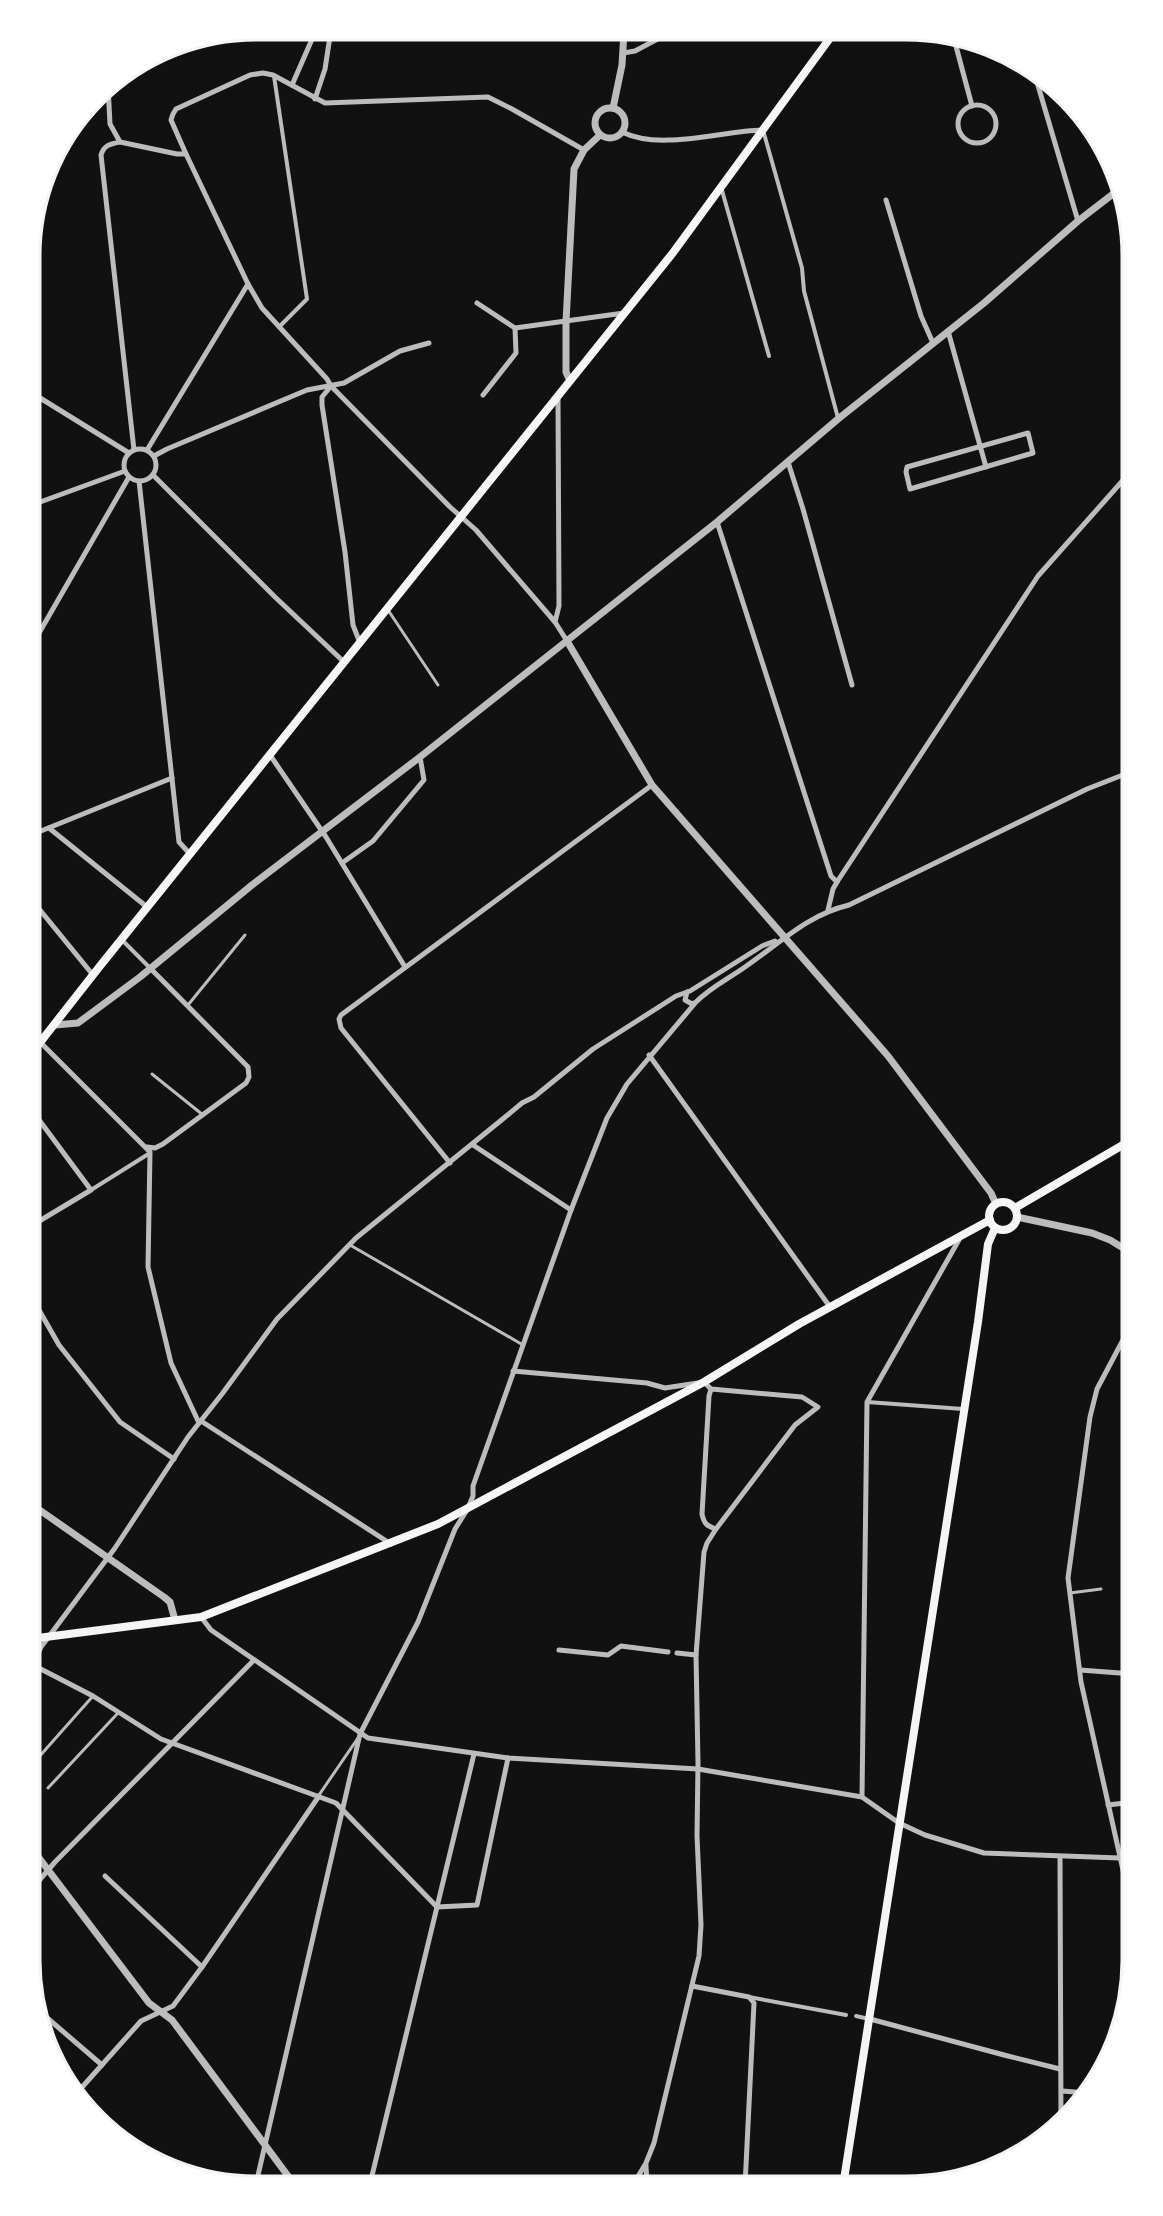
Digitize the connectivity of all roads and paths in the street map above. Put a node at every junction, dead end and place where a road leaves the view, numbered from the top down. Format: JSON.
{"nodes":[{"id":1,"x":312,"y":40,"type":"edge"},
{"id":2,"x":329,"y":40,"type":"edge"},
{"id":3,"x":624,"y":40,"type":"edge"},
{"id":4,"x":656,"y":40,"type":"edge"},
{"id":5,"x":829,"y":40,"type":"edge"},
{"id":6,"x":956,"y":47,"type":"edge"},
{"id":7,"x":623,"y":52,"type":"junction"},
{"id":8,"x":273,"y":75,"type":"junction"},
{"id":9,"x":292,"y":85,"type":"junction"},
{"id":10,"x":1038,"y":85,"type":"edge"},
{"id":11,"x":109,"y":99,"type":"edge"},
{"id":12,"x":315,"y":99,"type":"junction"},
{"id":13,"x":972,"y":106,"type":"junction"},
{"id":14,"x":614,"y":108,"type":"junction"},
{"id":15,"x":762,"y":130,"type":"junction"},
{"id":16,"x":622,"y":132,"type":"junction"},
{"id":17,"x":600,"y":135,"type":"junction"},
{"id":18,"x":120,"y":142,"type":"junction"},
{"id":19,"x":584,"y":150,"type":"junction"},
{"id":20,"x":186,"y":154,"type":"junction"},
{"id":21,"x":721,"y":187,"type":"junction"},
{"id":22,"x":1113,"y":194,"type":"edge"},
{"id":23,"x":886,"y":200,"type":"dead end"},
{"id":24,"x":1078,"y":221,"type":"junction"},
{"id":25,"x":248,"y":284,"type":"junction"},
{"id":26,"x":477,"y":303,"type":"dead end"},
{"id":27,"x":625,"y":312,"type":"junction"},
{"id":28,"x":566,"y":321,"type":"junction"},
{"id":29,"x":279,"y":327,"type":"junction"},
{"id":30,"x":515,"y":328,"type":"junction"},
{"id":31,"x":948,"y":331,"type":"junction"},
{"id":32,"x":933,"y":343,"type":"junction"},
{"id":33,"x":429,"y":344,"type":"dead end"},
{"id":34,"x":770,"y":356,"type":"dead end"},
{"id":35,"x":570,"y":381,"type":"junction"},
{"id":36,"x":331,"y":386,"type":"junction"},
{"id":37,"x":558,"y":394,"type":"junction"},
{"id":38,"x":483,"y":395,"type":"dead end"},
{"id":39,"x":40,"y":398,"type":"edge"},
{"id":40,"x":838,"y":419,"type":"junction"},
{"id":41,"x":980,"y":446,"type":"junction"},
{"id":42,"x":147,"y":450,"type":"junction"},
{"id":43,"x":131,"y":451,"type":"junction"},
{"id":44,"x":154,"y":456,"type":"junction"},
{"id":45,"x":788,"y":462,"type":"junction"},
{"id":46,"x":986,"y":467,"type":"junction"},
{"id":47,"x":125,"y":471,"type":"junction"},
{"id":48,"x":153,"y":475,"type":"junction"},
{"id":49,"x":129,"y":477,"type":"junction"},
{"id":50,"x":139,"y":481,"type":"junction"},
{"id":51,"x":1122,"y":481,"type":"edge"},
{"id":52,"x":40,"y":502,"type":"edge"},
{"id":53,"x":461,"y":516,"type":"junction"},
{"id":54,"x":717,"y":522,"type":"junction"},
{"id":55,"x":387,"y":608,"type":"junction"},
{"id":56,"x":555,"y":622,"type":"junction"},
{"id":57,"x":40,"y":633,"type":"edge"},
{"id":58,"x":567,"y":641,"type":"junction"},
{"id":59,"x":360,"y":643,"type":"junction"},
{"id":60,"x":344,"y":662,"type":"junction"},
{"id":61,"x":438,"y":684,"type":"dead end"},
{"id":62,"x":852,"y":685,"type":"dead end"},
{"id":63,"x":270,"y":755,"type":"junction"},
{"id":64,"x":420,"y":757,"type":"junction"},
{"id":65,"x":1122,"y":775,"type":"edge"},
{"id":66,"x":172,"y":778,"type":"junction"},
{"id":67,"x":652,"y":785,"type":"junction"},
{"id":68,"x":49,"y":828,"type":"junction"},
{"id":69,"x":40,"y":832,"type":"edge"},
{"id":70,"x":323,"y":832,"type":"junction"},
{"id":71,"x":190,"y":855,"type":"junction"},
{"id":72,"x":342,"y":863,"type":"junction"},
{"id":73,"x":837,"y":882,"type":"junction"},
{"id":74,"x":147,"y":907,"type":"junction"},
{"id":75,"x":828,"y":910,"type":"junction"},
{"id":76,"x":40,"y":911,"type":"edge"},
{"id":77,"x":245,"y":935,"type":"dead end"},
{"id":78,"x":785,"y":937,"type":"junction"},
{"id":79,"x":121,"y":939,"type":"junction"},
{"id":80,"x":405,"y":967,"type":"junction"},
{"id":81,"x":150,"y":969,"type":"junction"},
{"id":82,"x":93,"y":975,"type":"junction"},
{"id":83,"x":688,"y":992,"type":"junction"},
{"id":84,"x":695,"y":1002,"type":"junction"},
{"id":85,"x":188,"y":1005,"type":"junction"},
{"id":86,"x":55,"y":1025,"type":"junction"},
{"id":87,"x":40,"y":1043,"type":"joint"},
{"id":88,"x":650,"y":1055,"type":"junction"},
{"id":89,"x":152,"y":1074,"type":"dead end"},
{"id":90,"x":203,"y":1115,"type":"junction"},
{"id":91,"x":40,"y":1121,"type":"edge"},
{"id":92,"x":473,"y":1145,"type":"junction"},
{"id":93,"x":1122,"y":1146,"type":"edge"},
{"id":94,"x":149,"y":1150,"type":"junction"},
{"id":95,"x":450,"y":1163,"type":"junction"},
{"id":96,"x":91,"y":1190,"type":"junction"},
{"id":97,"x":996,"y":1204,"type":"junction"},
{"id":98,"x":571,"y":1210,"type":"junction"},
{"id":99,"x":1016,"y":1212,"type":"junction"},
{"id":100,"x":990,"y":1220,"type":"junction"},
{"id":101,"x":40,"y":1221,"type":"edge"},
{"id":102,"x":995,"y":1228,"type":"junction"},
{"id":103,"x":962,"y":1234,"type":"junction"},
{"id":104,"x":350,"y":1244,"type":"junction"},
{"id":105,"x":1122,"y":1247,"type":"edge"},
{"id":106,"x":830,"y":1307,"type":"junction"},
{"id":107,"x":40,"y":1312,"type":"edge"},
{"id":108,"x":1122,"y":1341,"type":"edge"},
{"id":109,"x":523,"y":1345,"type":"junction"},
{"id":110,"x":513,"y":1371,"type":"junction"},
{"id":111,"x":704,"y":1382,"type":"junction"},
{"id":112,"x":711,"y":1389,"type":"junction"},
{"id":113,"x":867,"y":1402,"type":"junction"},
{"id":114,"x":963,"y":1409,"type":"junction"},
{"id":115,"x":200,"y":1422,"type":"junction"},
{"id":116,"x":174,"y":1459,"type":"junction"},
{"id":117,"x":467,"y":1510,"type":"junction"},
{"id":118,"x":40,"y":1511,"type":"edge"},
{"id":119,"x":716,"y":1529,"type":"junction"},
{"id":120,"x":391,"y":1544,"type":"junction"},
{"id":121,"x":109,"y":1557,"type":"junction"},
{"id":122,"x":1101,"y":1588,"type":"dead end"},
{"id":123,"x":1070,"y":1593,"type":"junction"},
{"id":124,"x":201,"y":1617,"type":"junction"},
{"id":125,"x":176,"y":1620,"type":"junction"},
{"id":126,"x":50,"y":1636,"type":"junction"},
{"id":127,"x":40,"y":1638,"type":"edge"},
{"id":128,"x":40,"y":1649,"type":"edge"},
{"id":129,"x":559,"y":1650,"type":"dead end"},
{"id":130,"x":668,"y":1652,"type":"dead end"},
{"id":131,"x":677,"y":1653,"type":"dead end"},
{"id":132,"x":696,"y":1655,"type":"junction"},
{"id":133,"x":254,"y":1660,"type":"junction"},
{"id":134,"x":40,"y":1669,"type":"edge"},
{"id":135,"x":1080,"y":1670,"type":"junction"},
{"id":136,"x":1122,"y":1673,"type":"edge"},
{"id":137,"x":93,"y":1696,"type":"junction"},
{"id":138,"x":118,"y":1713,"type":"junction"},
{"id":139,"x":360,"y":1734,"type":"junction"},
{"id":140,"x":171,"y":1743,"type":"junction"},
{"id":141,"x":474,"y":1754,"type":"junction"},
{"id":142,"x":40,"y":1756,"type":"edge"},
{"id":143,"x":508,"y":1758,"type":"junction"},
{"id":144,"x":698,"y":1769,"type":"junction"},
{"id":145,"x":48,"y":1788,"type":"dead end"},
{"id":146,"x":319,"y":1796,"type":"junction"},
{"id":147,"x":862,"y":1797,"type":"junction"},
{"id":148,"x":1122,"y":1803,"type":"edge"},
{"id":149,"x":1108,"y":1805,"type":"junction"},
{"id":150,"x":342,"y":1809,"type":"junction"},
{"id":151,"x":899,"y":1823,"type":"junction"},
{"id":152,"x":1060,"y":1857,"type":"junction"},
{"id":153,"x":1120,"y":1858,"type":"junction"},
{"id":154,"x":40,"y":1860,"type":"edge"},
{"id":155,"x":1122,"y":1868,"type":"edge"},
{"id":156,"x":47,"y":1870,"type":"junction"},
{"id":157,"x":105,"y":1876,"type":"dead end"},
{"id":158,"x":40,"y":1879,"type":"edge"},
{"id":159,"x":437,"y":1907,"type":"junction"},
{"id":160,"x":202,"y":1967,"type":"junction"},
{"id":161,"x":692,"y":1986,"type":"junction"},
{"id":162,"x":748,"y":1997,"type":"junction"},
{"id":163,"x":158,"y":2012,"type":"junction"},
{"id":164,"x":846,"y":2015,"type":"dead end"},
{"id":165,"x":856,"y":2016,"type":"dead end"},
{"id":166,"x":870,"y":2019,"type":"junction"},
{"id":167,"x":49,"y":2020,"type":"edge"},
{"id":168,"x":102,"y":2065,"type":"junction"},
{"id":169,"x":1060,"y":2069,"type":"junction"},
{"id":170,"x":82,"y":2087,"type":"edge"},
{"id":171,"x":1062,"y":2091,"type":"junction"},
{"id":172,"x":1077,"y":2092,"type":"edge"},
{"id":173,"x":1061,"y":2110,"type":"edge"},
{"id":174,"x":266,"y":2146,"type":"junction"},
{"id":175,"x":646,"y":2163,"type":"junction"},
{"id":176,"x":258,"y":2176,"type":"edge"},
{"id":177,"x":288,"y":2176,"type":"edge"},
{"id":178,"x":372,"y":2176,"type":"edge"},
{"id":179,"x":638,"y":2176,"type":"edge"},
{"id":180,"x":647,"y":2176,"type":"edge"},
{"id":181,"x":747,"y":2176,"type":"edge"},
{"id":182,"x":845,"y":2176,"type":"edge"}],
"edges":[{"from":1,"to":9,"type":"street"},
{"from":2,"to":12,"type":"street"},
{"from":3,"to":7,"type":"street"},
{"from":4,"to":7,"type":"street"},
{"from":5,"to":15,"type":"main road"},
{"from":6,"to":13,"type":"street"},
{"from":7,"to":14,"type":"street"},
{"from":8,"to":9,"type":"street"},
{"from":8,"to":20,"type":"street"},
{"from":8,"to":29,"type":"street"},
{"from":9,"to":12,"type":"street"},
{"from":10,"to":24,"type":"street"},
{"from":11,"to":18,"type":"street"},
{"from":12,"to":19,"type":"street"},
{"from":13,"to":13,"type":"street"},
{"from":14,"to":16,"type":"street"},
{"from":14,"to":17,"type":"street"},
{"from":15,"to":16,"type":"street"},
{"from":15,"to":21,"type":"main road"},
{"from":15,"to":40,"type":"street"},
{"from":16,"to":17,"type":"street"},
{"from":17,"to":19,"type":"street"},
{"from":18,"to":20,"type":"street"},
{"from":18,"to":43,"type":"street"},
{"from":19,"to":28,"type":"street"},
{"from":20,"to":25,"type":"street"},
{"from":21,"to":27,"type":"main road"},
{"from":21,"to":34,"type":"street"},
{"from":22,"to":24,"type":"street"},
{"from":23,"to":32,"type":"street"},
{"from":24,"to":31,"type":"street"},
{"from":25,"to":29,"type":"street"},
{"from":25,"to":42,"type":"street"},
{"from":26,"to":30,"type":"street"},
{"from":27,"to":28,"type":"street"},
{"from":27,"to":35,"type":"main road"},
{"from":28,"to":30,"type":"street"},
{"from":28,"to":35,"type":"street"},
{"from":29,"to":36,"type":"street"},
{"from":30,"to":38,"type":"street"},
{"from":31,"to":32,"type":"street"},
{"from":31,"to":41,"type":"street"},
{"from":32,"to":40,"type":"street"},
{"from":33,"to":36,"type":"street"},
{"from":35,"to":37,"type":"main road"},
{"from":36,"to":44,"type":"street"},
{"from":36,"to":53,"type":"street"},
{"from":36,"to":59,"type":"street"},
{"from":37,"to":53,"type":"main road"},
{"from":37,"to":56,"type":"street"},
{"from":39,"to":43,"type":"street"},
{"from":40,"to":45,"type":"street"},
{"from":41,"to":46,"type":"street"},
{"from":41,"to":46,"type":"street"},
{"from":41,"to":46,"type":"street"},
{"from":42,"to":43,"type":"street"},
{"from":42,"to":44,"type":"street"},
{"from":43,"to":47,"type":"street"},
{"from":44,"to":48,"type":"street"},
{"from":45,"to":54,"type":"street"},
{"from":45,"to":62,"type":"street"},
{"from":47,"to":49,"type":"street"},
{"from":47,"to":52,"type":"street"},
{"from":48,"to":50,"type":"street"},
{"from":48,"to":60,"type":"street"},
{"from":49,"to":50,"type":"street"},
{"from":49,"to":57,"type":"street"},
{"from":50,"to":66,"type":"street"},
{"from":51,"to":73,"type":"street"},
{"from":53,"to":55,"type":"main road"},
{"from":53,"to":56,"type":"street"},
{"from":54,"to":58,"type":"street"},
{"from":54,"to":73,"type":"street"},
{"from":55,"to":59,"type":"main road"},
{"from":55,"to":61,"type":"lane"},
{"from":56,"to":58,"type":"street"},
{"from":58,"to":64,"type":"street"},
{"from":58,"to":67,"type":"street"},
{"from":59,"to":60,"type":"main road"},
{"from":60,"to":63,"type":"main road"},
{"from":63,"to":70,"type":"street"},
{"from":63,"to":71,"type":"main road"},
{"from":64,"to":70,"type":"street"},
{"from":64,"to":72,"type":"street"},
{"from":65,"to":75,"type":"street"},
{"from":66,"to":68,"type":"street"},
{"from":66,"to":71,"type":"street"},
{"from":67,"to":78,"type":"street"},
{"from":67,"to":80,"type":"street"},
{"from":68,"to":69,"type":"street"},
{"from":68,"to":74,"type":"street"},
{"from":70,"to":72,"type":"street"},
{"from":70,"to":81,"type":"street"},
{"from":71,"to":74,"type":"main road"},
{"from":72,"to":80,"type":"street"},
{"from":73,"to":75,"type":"street"},
{"from":74,"to":79,"type":"main road"},
{"from":75,"to":78,"type":"street"},
{"from":76,"to":82,"type":"street"},
{"from":77,"to":85,"type":"lane"},
{"from":78,"to":83,"type":"street"},
{"from":78,"to":84,"type":"street"},
{"from":78,"to":97,"type":"street"},
{"from":79,"to":81,"type":"street"},
{"from":79,"to":82,"type":"main road"},
{"from":80,"to":95,"type":"street"},
{"from":81,"to":85,"type":"street"},
{"from":81,"to":86,"type":"street"},
{"from":82,"to":86,"type":"main road"},
{"from":83,"to":84,"type":"street"},
{"from":83,"to":84,"type":"street"},
{"from":83,"to":92,"type":"street"},
{"from":84,"to":88,"type":"street"},
{"from":85,"to":90,"type":"street"},
{"from":86,"to":87,"type":"main road"},
{"from":87,"to":94,"type":"street"},
{"from":88,"to":98,"type":"street"},
{"from":88,"to":106,"type":"street"},
{"from":89,"to":90,"type":"lane"},
{"from":90,"to":94,"type":"street"},
{"from":91,"to":96,"type":"street"},
{"from":92,"to":95,"type":"street"},
{"from":92,"to":98,"type":"street"},
{"from":93,"to":99,"type":"main road"},
{"from":94,"to":96,"type":"street"},
{"from":94,"to":115,"type":"street"},
{"from":95,"to":104,"type":"street"},
{"from":96,"to":101,"type":"street"},
{"from":97,"to":99,"type":"main road"},
{"from":97,"to":100,"type":"main road"},
{"from":98,"to":109,"type":"street"},
{"from":99,"to":102,"type":"main road"},
{"from":99,"to":105,"type":"street"},
{"from":100,"to":102,"type":"main road"},
{"from":100,"to":103,"type":"main road"},
{"from":102,"to":114,"type":"main road"},
{"from":103,"to":106,"type":"main road"},
{"from":103,"to":113,"type":"street"},
{"from":104,"to":109,"type":"lane"},
{"from":104,"to":115,"type":"street"},
{"from":106,"to":111,"type":"main road"},
{"from":107,"to":116,"type":"street"},
{"from":108,"to":123,"type":"street"},
{"from":109,"to":110,"type":"street"},
{"from":110,"to":111,"type":"street"},
{"from":110,"to":117,"type":"street"},
{"from":111,"to":112,"type":"street"},
{"from":111,"to":117,"type":"main road"},
{"from":112,"to":119,"type":"street"},
{"from":112,"to":119,"type":"street"},
{"from":113,"to":114,"type":"street"},
{"from":113,"to":147,"type":"street"},
{"from":114,"to":151,"type":"main road"},
{"from":115,"to":116,"type":"street"},
{"from":115,"to":120,"type":"street"},
{"from":116,"to":121,"type":"street"},
{"from":117,"to":120,"type":"main road"},
{"from":117,"to":139,"type":"street"},
{"from":118,"to":121,"type":"street"},
{"from":119,"to":132,"type":"street"},
{"from":120,"to":124,"type":"main road"},
{"from":121,"to":125,"type":"street"},
{"from":121,"to":126,"type":"street"},
{"from":122,"to":123,"type":"lane"},
{"from":123,"to":135,"type":"street"},
{"from":124,"to":125,"type":"main road"},
{"from":124,"to":133,"type":"street"},
{"from":125,"to":126,"type":"main road"},
{"from":126,"to":127,"type":"main road"},
{"from":126,"to":128,"type":"street"},
{"from":129,"to":130,"type":"street"},
{"from":131,"to":132,"type":"street"},
{"from":132,"to":144,"type":"street"},
{"from":133,"to":139,"type":"street"},
{"from":133,"to":140,"type":"street"},
{"from":134,"to":137,"type":"street"},
{"from":135,"to":136,"type":"street"},
{"from":135,"to":149,"type":"street"},
{"from":137,"to":138,"type":"street"},
{"from":137,"to":142,"type":"lane"},
{"from":138,"to":140,"type":"street"},
{"from":138,"to":145,"type":"lane"},
{"from":139,"to":141,"type":"street"},
{"from":139,"to":146,"type":"lane"},
{"from":139,"to":150,"type":"street"},
{"from":140,"to":146,"type":"street"},
{"from":140,"to":156,"type":"street"},
{"from":141,"to":143,"type":"street"},
{"from":141,"to":159,"type":"street"},
{"from":143,"to":144,"type":"street"},
{"from":143,"to":159,"type":"street"},
{"from":144,"to":147,"type":"street"},
{"from":144,"to":161,"type":"street"},
{"from":146,"to":150,"type":"street"},
{"from":146,"to":160,"type":"street"},
{"from":147,"to":151,"type":"street"},
{"from":148,"to":149,"type":"street"},
{"from":149,"to":153,"type":"street"},
{"from":150,"to":159,"type":"street"},
{"from":150,"to":174,"type":"street"},
{"from":151,"to":152,"type":"street"},
{"from":151,"to":166,"type":"main road"},
{"from":152,"to":153,"type":"street"},
{"from":152,"to":169,"type":"street"},
{"from":153,"to":155,"type":"street"},
{"from":154,"to":156,"type":"street"},
{"from":156,"to":158,"type":"street"},
{"from":156,"to":163,"type":"street"},
{"from":157,"to":160,"type":"street"},
{"from":159,"to":178,"type":"street"},
{"from":160,"to":163,"type":"street"},
{"from":161,"to":162,"type":"street"},
{"from":161,"to":175,"type":"street"},
{"from":162,"to":164,"type":"street"},
{"from":162,"to":181,"type":"street"},
{"from":163,"to":168,"type":"street"},
{"from":163,"to":174,"type":"street"},
{"from":165,"to":166,"type":"street"},
{"from":166,"to":169,"type":"street"},
{"from":166,"to":182,"type":"main road"},
{"from":167,"to":168,"type":"street"},
{"from":168,"to":170,"type":"street"},
{"from":169,"to":171,"type":"street"},
{"from":171,"to":172,"type":"street"},
{"from":171,"to":173,"type":"street"},
{"from":174,"to":176,"type":"street"},
{"from":174,"to":177,"type":"street"},
{"from":175,"to":179,"type":"street"},
{"from":175,"to":180,"type":"street"}]}
